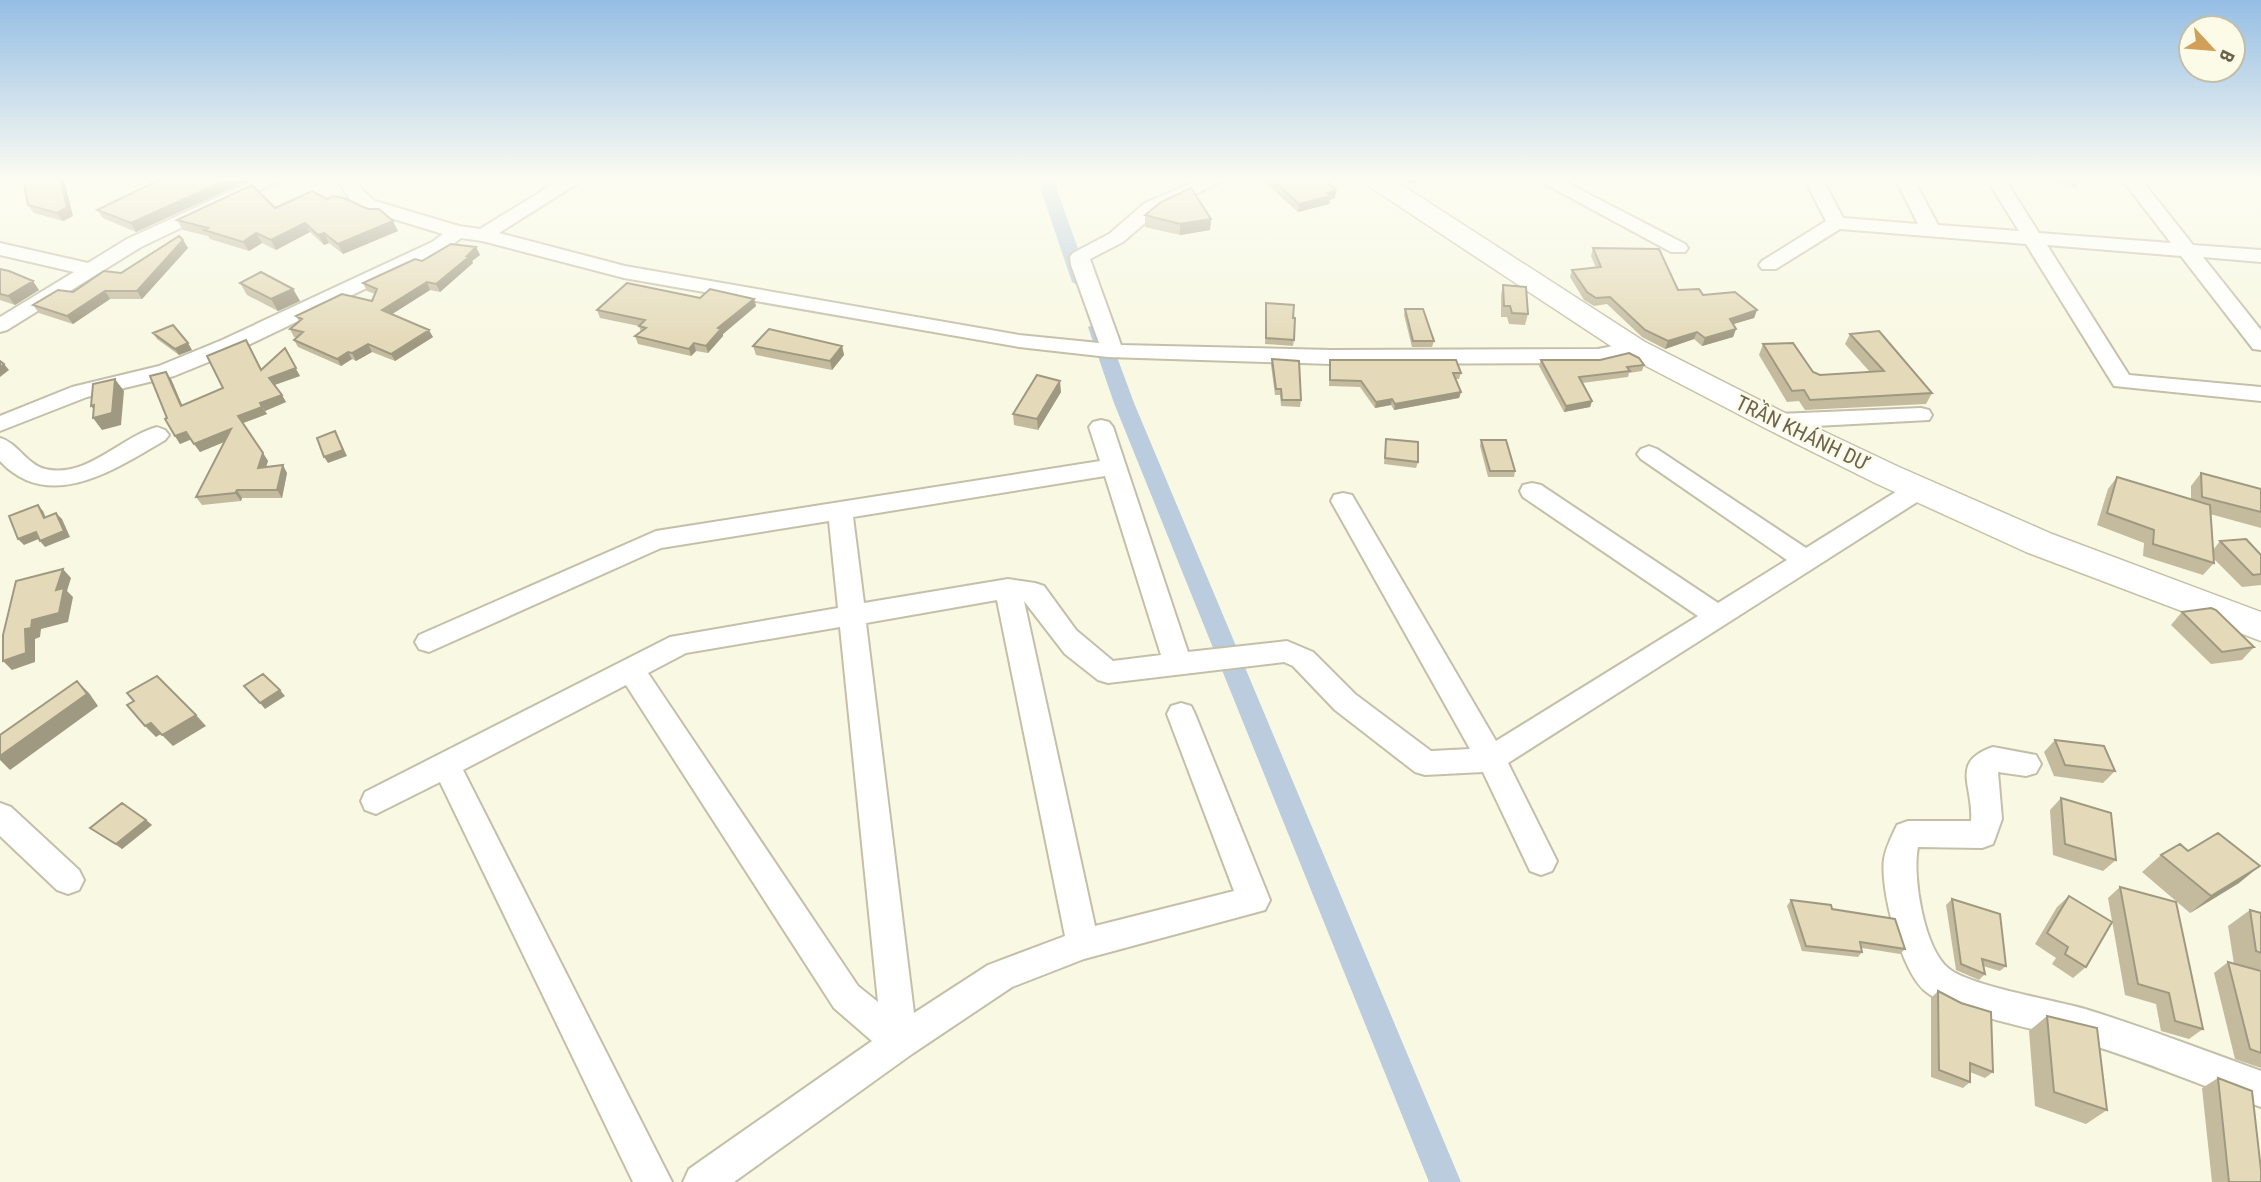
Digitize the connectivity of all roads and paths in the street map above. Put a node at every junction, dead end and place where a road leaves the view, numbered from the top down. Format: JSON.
{"nodes":[{"id":1,"x":155,"y":233,"type":"edge"},
{"id":2,"x":456,"y":233,"type":"edge"},
{"id":3,"x":467,"y":233,"type":"edge"},
{"id":4,"x":486,"y":233,"type":"edge"},
{"id":5,"x":1122,"y":233,"type":"edge"},
{"id":6,"x":1458,"y":233,"type":"edge"},
{"id":7,"x":1650,"y":233,"type":"edge"},
{"id":8,"x":1820,"y":233,"type":"edge"},
{"id":9,"x":1971,"y":233,"type":"edge"},
{"id":10,"x":2030,"y":233,"type":"edge"},
{"id":11,"x":2174,"y":233,"type":"edge"},
{"id":12,"x":483,"y":235,"type":"junction"},
{"id":13,"x":2033,"y":238,"type":"junction"},
{"id":14,"x":1678,"y":248,"type":"dead end"},
{"id":15,"x":0,"y":249,"type":"edge"},
{"id":16,"x":2188,"y":250,"type":"junction"},
{"id":17,"x":2261,"y":256,"type":"edge"},
{"id":18,"x":1769,"y":265,"type":"dead end"},
{"id":19,"x":89,"y":269,"type":"junction"},
{"id":20,"x":0,"y":326,"type":"edge"},
{"id":21,"x":2261,"y":344,"type":"edge"},
{"id":22,"x":1634,"y":348,"type":"junction"},
{"id":23,"x":1106,"y":350,"type":"junction"},
{"id":24,"x":2261,"y":394,"type":"edge"},
{"id":25,"x":1920,"y":415,"type":"dead end"},
{"id":26,"x":1776,"y":421,"type":"junction"},
{"id":27,"x":0,"y":425,"type":"edge"},
{"id":28,"x":1101,"y":427,"type":"dead end"},
{"id":29,"x":157,"y":435,"type":"dead end"},
{"id":30,"x":0,"y":446,"type":"edge"},
{"id":31,"x":1649,"y":454,"type":"dead end"},
{"id":32,"x":1114,"y":467,"type":"junction"},
{"id":33,"x":1919,"y":489,"type":"junction"},
{"id":34,"x":1532,"y":491,"type":"dead end"},
{"id":35,"x":1343,"y":501,"type":"dead end"},
{"id":36,"x":840,"y":511,"type":"junction"},
{"id":37,"x":1806,"y":560,"type":"junction"},
{"id":38,"x":1008,"y":589,"type":"junction"},
{"id":39,"x":853,"y":615,"type":"junction"},
{"id":40,"x":1718,"y":616,"type":"junction"},
{"id":41,"x":2261,"y":627,"type":"edge"},
{"id":42,"x":429,"y":642,"type":"dead end"},
{"id":43,"x":1178,"y":665,"type":"junction"},
{"id":44,"x":630,"y":669,"type":"junction"},
{"id":45,"x":1181,"y":714,"type":"dead end"},
{"id":46,"x":1491,"y":758,"type":"junction"},
{"id":47,"x":2026,"y":764,"type":"dead end"},
{"id":48,"x":446,"y":765,"type":"junction"},
{"id":49,"x":376,"y":801,"type":"dead end"},
{"id":50,"x":0,"y":816,"type":"edge"},
{"id":51,"x":1541,"y":861,"type":"dead end"},
{"id":52,"x":68,"y":880,"type":"dead end"},
{"id":53,"x":1083,"y":944,"type":"junction"},
{"id":54,"x":900,"y":1042,"type":"junction"},
{"id":55,"x":2261,"y":1089,"type":"edge"},
{"id":56,"x":653,"y":1182,"type":"edge"},
{"id":57,"x":702,"y":1182,"type":"edge"}],
"edges":[{"from":1,"to":19,"type":"street"},
{"from":2,"to":27,"type":"street"},
{"from":3,"to":12,"type":"street"},
{"from":4,"to":12,"type":"street"},
{"from":5,"to":23,"type":"street"},
{"from":6,"to":22,"type":"street","name":"TRẦN KHÁNH DƯ"},
{"from":7,"to":14,"type":"street"},
{"from":8,"to":18,"type":"street"},
{"from":9,"to":13,"type":"street"},
{"from":10,"to":13,"type":"street"},
{"from":11,"to":16,"type":"street"},
{"from":12,"to":23,"type":"street"},
{"from":13,"to":16,"type":"street"},
{"from":13,"to":24,"type":"street"},
{"from":15,"to":19,"type":"street"},
{"from":16,"to":17,"type":"street"},
{"from":16,"to":21,"type":"street"},
{"from":19,"to":20,"type":"street"},
{"from":22,"to":23,"type":"street"},
{"from":22,"to":26,"type":"street","name":"TRẦN KHÁNH DƯ"},
{"from":25,"to":26,"type":"street"},
{"from":26,"to":33,"type":"street","name":"TRẦN KHÁNH DƯ"},
{"from":28,"to":32,"type":"street"},
{"from":29,"to":30,"type":"street"},
{"from":31,"to":37,"type":"street"},
{"from":32,"to":36,"type":"street"},
{"from":32,"to":43,"type":"street"},
{"from":33,"to":37,"type":"street"},
{"from":33,"to":41,"type":"street","name":"TRẦN KHÁNH DƯ"},
{"from":34,"to":40,"type":"street"},
{"from":35,"to":46,"type":"street"},
{"from":36,"to":39,"type":"street"},
{"from":36,"to":42,"type":"street"},
{"from":37,"to":40,"type":"street"},
{"from":38,"to":39,"type":"street"},
{"from":38,"to":43,"type":"street"},
{"from":38,"to":53,"type":"street"},
{"from":39,"to":44,"type":"street"},
{"from":39,"to":54,"type":"street"},
{"from":40,"to":46,"type":"street"},
{"from":43,"to":46,"type":"street"},
{"from":44,"to":48,"type":"street"},
{"from":44,"to":54,"type":"street"},
{"from":45,"to":53,"type":"street"},
{"from":46,"to":51,"type":"street"},
{"from":47,"to":55,"type":"street"},
{"from":48,"to":49,"type":"street"},
{"from":48,"to":56,"type":"street"},
{"from":50,"to":52,"type":"street"},
{"from":53,"to":54,"type":"street"},
{"from":54,"to":57,"type":"street"}]}
